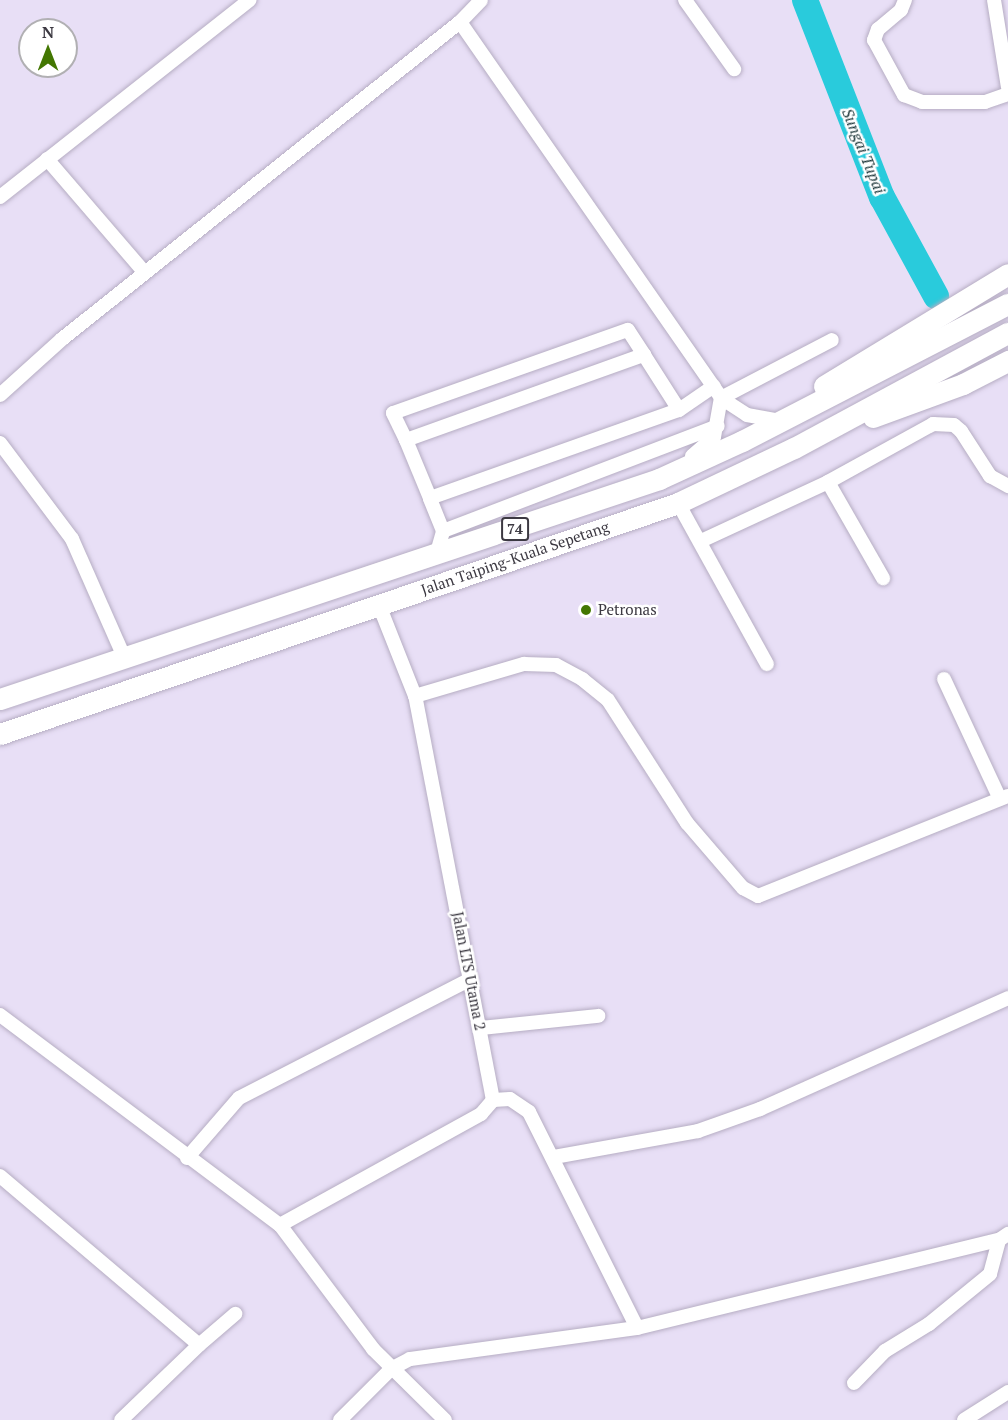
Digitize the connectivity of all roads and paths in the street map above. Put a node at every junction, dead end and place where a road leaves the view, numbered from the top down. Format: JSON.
{"nodes":[{"id":1,"x":249,"y":0,"type":"edge"},
{"id":2,"x":481,"y":0,"type":"edge"},
{"id":3,"x":685,"y":0,"type":"edge"},
{"id":4,"x":905,"y":0,"type":"edge"},
{"id":5,"x":994,"y":0,"type":"edge"},
{"id":6,"x":459,"y":22,"type":"junction"},
{"id":7,"x":734,"y":69,"type":"dead end"},
{"id":8,"x":1008,"y":87,"type":"edge"},
{"id":9,"x":1008,"y":94,"type":"edge"},
{"id":10,"x":47,"y":159,"type":"junction"},
{"id":11,"x":0,"y":197,"type":"edge"},
{"id":12,"x":145,"y":273,"type":"junction"},
{"id":13,"x":1008,"y":274,"type":"edge"},
{"id":14,"x":1008,"y":304,"type":"edge"},
{"id":15,"x":1008,"y":333,"type":"edge"},
{"id":16,"x":832,"y":340,"type":"dead end"},
{"id":17,"x":644,"y":355,"type":"junction"},
{"id":18,"x":1008,"y":361,"type":"edge"},
{"id":19,"x":717,"y":392,"type":"junction"},
{"id":20,"x":0,"y":395,"type":"edge"},
{"id":21,"x":679,"y":410,"type":"junction"},
{"id":22,"x":781,"y":421,"type":"junction"},
{"id":23,"x":718,"y":426,"type":"junction"},
{"id":24,"x":406,"y":440,"type":"junction"},
{"id":25,"x":0,"y":443,"type":"edge"},
{"id":26,"x":794,"y":448,"type":"junction"},
{"id":27,"x":659,"y":478,"type":"junction"},
{"id":28,"x":828,"y":482,"type":"junction"},
{"id":29,"x":1008,"y":486,"type":"edge"},
{"id":30,"x":430,"y":498,"type":"junction"},
{"id":31,"x":678,"y":503,"type":"junction"},
{"id":32,"x":443,"y":531,"type":"junction"},
{"id":33,"x":701,"y":541,"type":"junction"},
{"id":34,"x":436,"y":556,"type":"junction"},
{"id":35,"x":883,"y":578,"type":"dead end"},
{"id":36,"x":379,"y":605,"type":"junction"},
{"id":37,"x":124,"y":657,"type":"junction"},
{"id":38,"x":768,"y":664,"type":"dead end"},
{"id":39,"x":944,"y":680,"type":"dead end"},
{"id":40,"x":414,"y":696,"type":"junction"},
{"id":41,"x":0,"y":699,"type":"edge"},
{"id":42,"x":0,"y":734,"type":"edge"},
{"id":43,"x":1004,"y":798,"type":"edge"},
{"id":44,"x":471,"y":979,"type":"junction"},
{"id":45,"x":1008,"y":998,"type":"edge"},
{"id":46,"x":0,"y":1016,"type":"edge"},
{"id":47,"x":598,"y":1016,"type":"dead end"},
{"id":48,"x":481,"y":1028,"type":"junction"},
{"id":49,"x":493,"y":1100,"type":"junction"},
{"id":50,"x":554,"y":1157,"type":"junction"},
{"id":51,"x":187,"y":1158,"type":"junction"},
{"id":52,"x":0,"y":1176,"type":"edge"},
{"id":53,"x":280,"y":1225,"type":"junction"},
{"id":54,"x":1004,"y":1237,"type":"edge"},
{"id":55,"x":236,"y":1314,"type":"dead end"},
{"id":56,"x":637,"y":1328,"type":"junction"},
{"id":57,"x":199,"y":1345,"type":"junction"},
{"id":58,"x":391,"y":1369,"type":"junction"},
{"id":59,"x":854,"y":1383,"type":"dead end"},
{"id":60,"x":1008,"y":1392,"type":"edge"},
{"id":61,"x":121,"y":1420,"type":"edge"},
{"id":62,"x":340,"y":1420,"type":"edge"},
{"id":63,"x":445,"y":1420,"type":"edge"},
{"id":64,"x":964,"y":1420,"type":"edge"}],
"edges":[{"from":1,"to":10,"type":"street"},
{"from":2,"to":6,"type":"street"},
{"from":3,"to":7,"type":"street"},
{"from":4,"to":9,"type":"street"},
{"from":5,"to":8,"type":"street"},
{"from":6,"to":12,"type":"street"},
{"from":6,"to":19,"type":"street"},
{"from":10,"to":11,"type":"street"},
{"from":10,"to":12,"type":"street"},
{"from":12,"to":20,"type":"street"},
{"from":13,"to":22,"type":"main road"},
{"from":14,"to":22,"type":"main road","name":"Jalan Taiping-Kuala Sepetang","number":"74"},
{"from":15,"to":26,"type":"main road","name":"Jalan Taiping-Kuala Sepetang","number":"74"},
{"from":16,"to":19,"type":"street"},
{"from":17,"to":21,"type":"street"},
{"from":17,"to":24,"type":"street"},
{"from":17,"to":24,"type":"street"},
{"from":18,"to":26,"type":"main road"},
{"from":19,"to":21,"type":"street"},
{"from":19,"to":22,"type":"street"},
{"from":19,"to":23,"type":"street"},
{"from":21,"to":30,"type":"street"},
{"from":22,"to":27,"type":"main road","name":"Jalan Taiping-Kuala Sepetang","number":"74"},
{"from":23,"to":27,"type":"street"},
{"from":23,"to":32,"type":"street"},
{"from":24,"to":30,"type":"street"},
{"from":25,"to":37,"type":"street"},
{"from":26,"to":31,"type":"main road","name":"Jalan Taiping-Kuala Sepetang","number":"74"},
{"from":27,"to":34,"type":"main road","name":"Jalan Taiping-Kuala Sepetang","number":"74"},
{"from":28,"to":29,"type":"street"},
{"from":28,"to":33,"type":"street"},
{"from":28,"to":35,"type":"street"},
{"from":30,"to":32,"type":"street"},
{"from":31,"to":33,"type":"street"},
{"from":31,"to":36,"type":"main road","name":"Jalan Taiping-Kuala Sepetang","number":"74"},
{"from":32,"to":34,"type":"street"},
{"from":33,"to":38,"type":"street"},
{"from":34,"to":37,"type":"main road","name":"Jalan Taiping-Kuala Sepetang","number":"74"},
{"from":36,"to":40,"type":"street","name":"Jalan LTS Utama 2"},
{"from":36,"to":42,"type":"main road","name":"Jalan Taiping-Kuala Sepetang","number":"74"},
{"from":37,"to":41,"type":"main road","name":"Jalan Taiping-Kuala Sepetang","number":"74"},
{"from":39,"to":43,"type":"street"},
{"from":40,"to":43,"type":"street"},
{"from":40,"to":44,"type":"street","name":"Jalan LTS Utama 2"},
{"from":44,"to":48,"type":"street","name":"Jalan LTS Utama 2"},
{"from":44,"to":51,"type":"street"},
{"from":45,"to":50,"type":"street"},
{"from":46,"to":51,"type":"street"},
{"from":47,"to":48,"type":"street"},
{"from":48,"to":49,"type":"street","name":"Jalan LTS Utama 2"},
{"from":49,"to":50,"type":"street"},
{"from":49,"to":53,"type":"street"},
{"from":50,"to":56,"type":"street"},
{"from":51,"to":53,"type":"street"},
{"from":52,"to":57,"type":"street"},
{"from":53,"to":58,"type":"street"},
{"from":54,"to":56,"type":"street"},
{"from":54,"to":59,"type":"street"},
{"from":55,"to":57,"type":"street"},
{"from":56,"to":58,"type":"street"},
{"from":57,"to":61,"type":"street"},
{"from":58,"to":62,"type":"street"},
{"from":58,"to":63,"type":"street"},
{"from":60,"to":64,"type":"street"}]}
